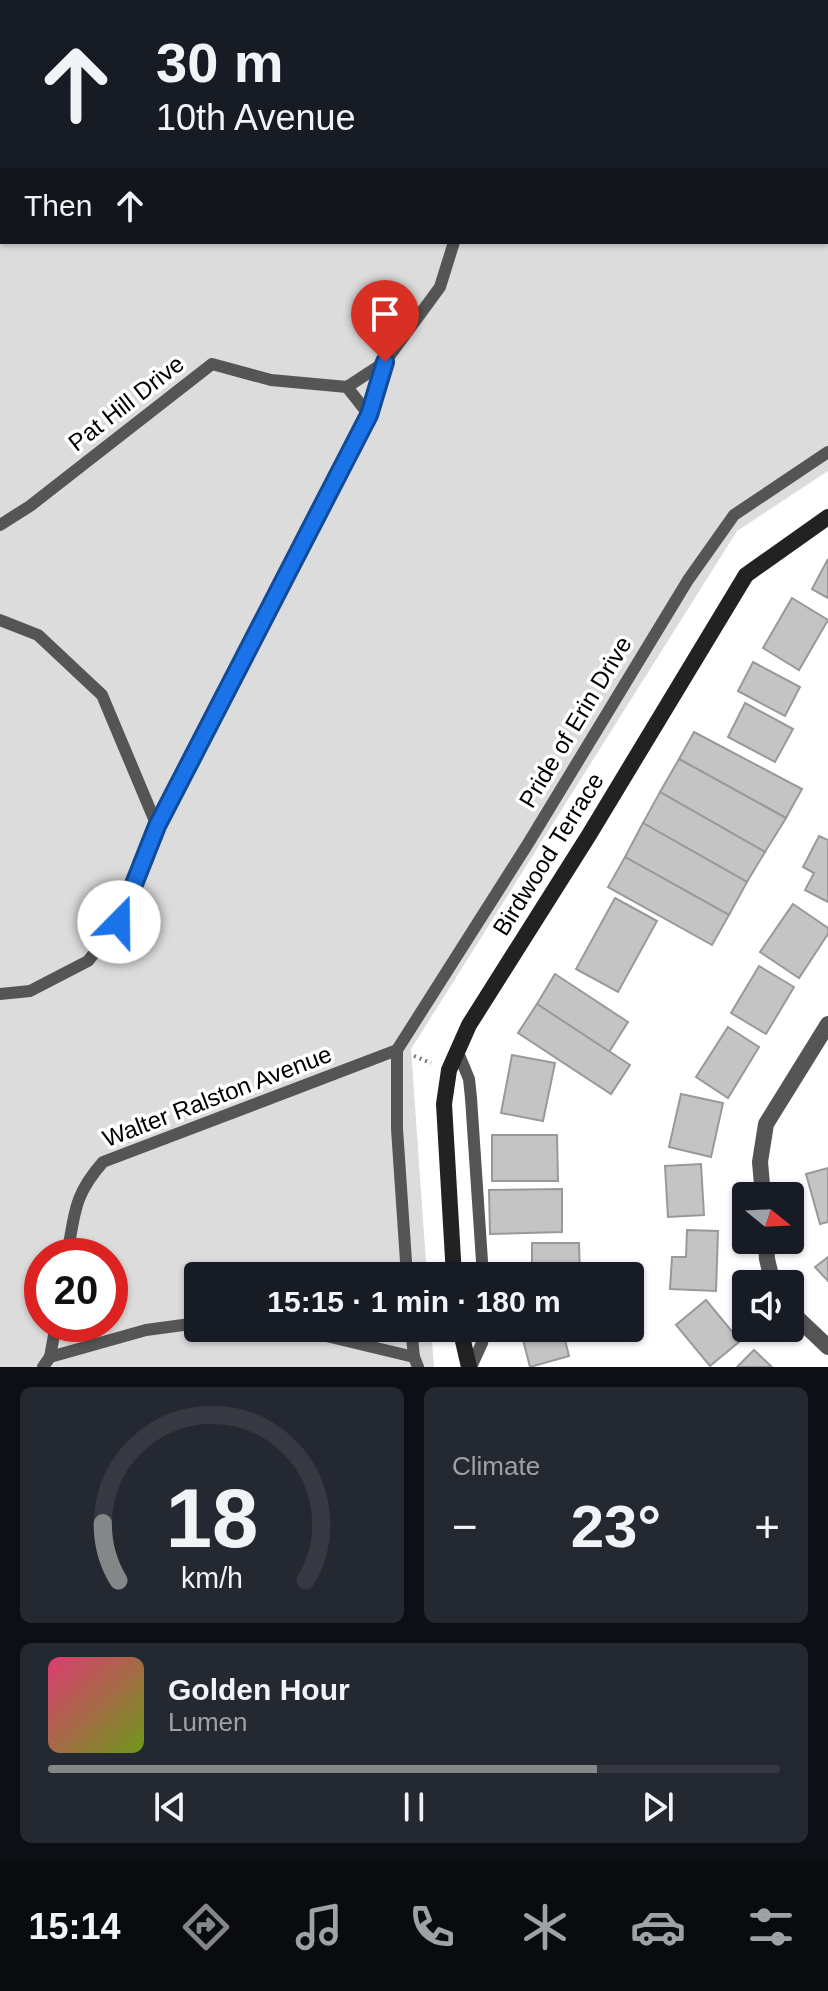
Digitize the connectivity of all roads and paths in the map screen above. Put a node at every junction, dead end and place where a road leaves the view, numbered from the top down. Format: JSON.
{"nodes":[{"id":1,"x":453,"y":244,"type":"edge"},
{"id":2,"x":385,"y":362,"type":"junction"},
{"id":3,"x":347,"y":387,"type":"junction"},
{"id":4,"x":369,"y":415,"type":"junction"},
{"id":5,"x":828,"y":452,"type":"edge"},
{"id":6,"x":828,"y":517,"type":"edge"},
{"id":7,"x":0,"y":525,"type":"edge"},
{"id":8,"x":0,"y":620,"type":"edge"},
{"id":9,"x":157,"y":826,"type":"junction"},
{"id":10,"x":0,"y":994,"type":"edge"},
{"id":11,"x":828,"y":1024,"type":"edge"},
{"id":12,"x":397,"y":1050,"type":"junction"},
{"id":13,"x":457,"y":1050,"type":"junction"},
{"id":14,"x":449,"y":1070,"type":"junction"},
{"id":15,"x":762,"y":1182,"type":"edge"},
{"id":16,"x":70,"y":1238,"type":"edge"},
{"id":17,"x":406,"y":1262,"type":"edge"},
{"id":18,"x":453,"y":1262,"type":"edge"},
{"id":19,"x":482,"y":1262,"type":"edge"},
{"id":20,"x":804,"y":1324,"type":"edge"},
{"id":21,"x":184,"y":1325,"type":"edge"},
{"id":22,"x":52,"y":1342,"type":"edge"},
{"id":23,"x":344,"y":1342,"type":"edge"},
{"id":24,"x":413,"y":1342,"type":"edge"},
{"id":25,"x":464,"y":1342,"type":"edge"},
{"id":26,"x":480,"y":1342,"type":"edge"},
{"id":27,"x":828,"y":1347,"type":"edge"},
{"id":28,"x":47,"y":1362,"type":"edge"},
{"id":29,"x":416,"y":1362,"type":"edge"},
{"id":30,"x":470,"y":1367,"type":"edge"}],
"edges":[{"from":1,"to":2,"type":"lane"},
{"from":2,"to":3,"type":"lane"},
{"from":2,"to":4,"type":"lane"},
{"from":3,"to":4,"type":"lane"},
{"from":3,"to":7,"type":"lane","name":"Pat Hill Drive"},
{"from":4,"to":9,"type":"lane"},
{"from":5,"to":12,"type":"lane","name":"Pride of Erin Drive"},
{"from":6,"to":13,"type":"main road","name":"Birdwood Terrace"},
{"from":8,"to":9,"type":"lane"},
{"from":9,"to":10,"type":"lane"},
{"from":11,"to":15,"type":"street"},
{"from":12,"to":14,"type":"path"},
{"from":12,"to":16,"type":"lane","name":"Walter Ralston Avenue"},
{"from":12,"to":17,"type":"lane"},
{"from":13,"to":14,"type":"main road","name":"Birdwood Terrace"},
{"from":13,"to":19,"type":"lane"},
{"from":14,"to":18,"type":"main road","name":"Birdwood Terrace"},
{"from":20,"to":27,"type":"street"},
{"from":21,"to":28,"type":"lane"},
{"from":22,"to":28,"type":"lane"},
{"from":23,"to":29,"type":"lane"},
{"from":24,"to":29,"type":"lane"},
{"from":25,"to":30,"type":"main road"},
{"from":26,"to":30,"type":"lane"}]}
